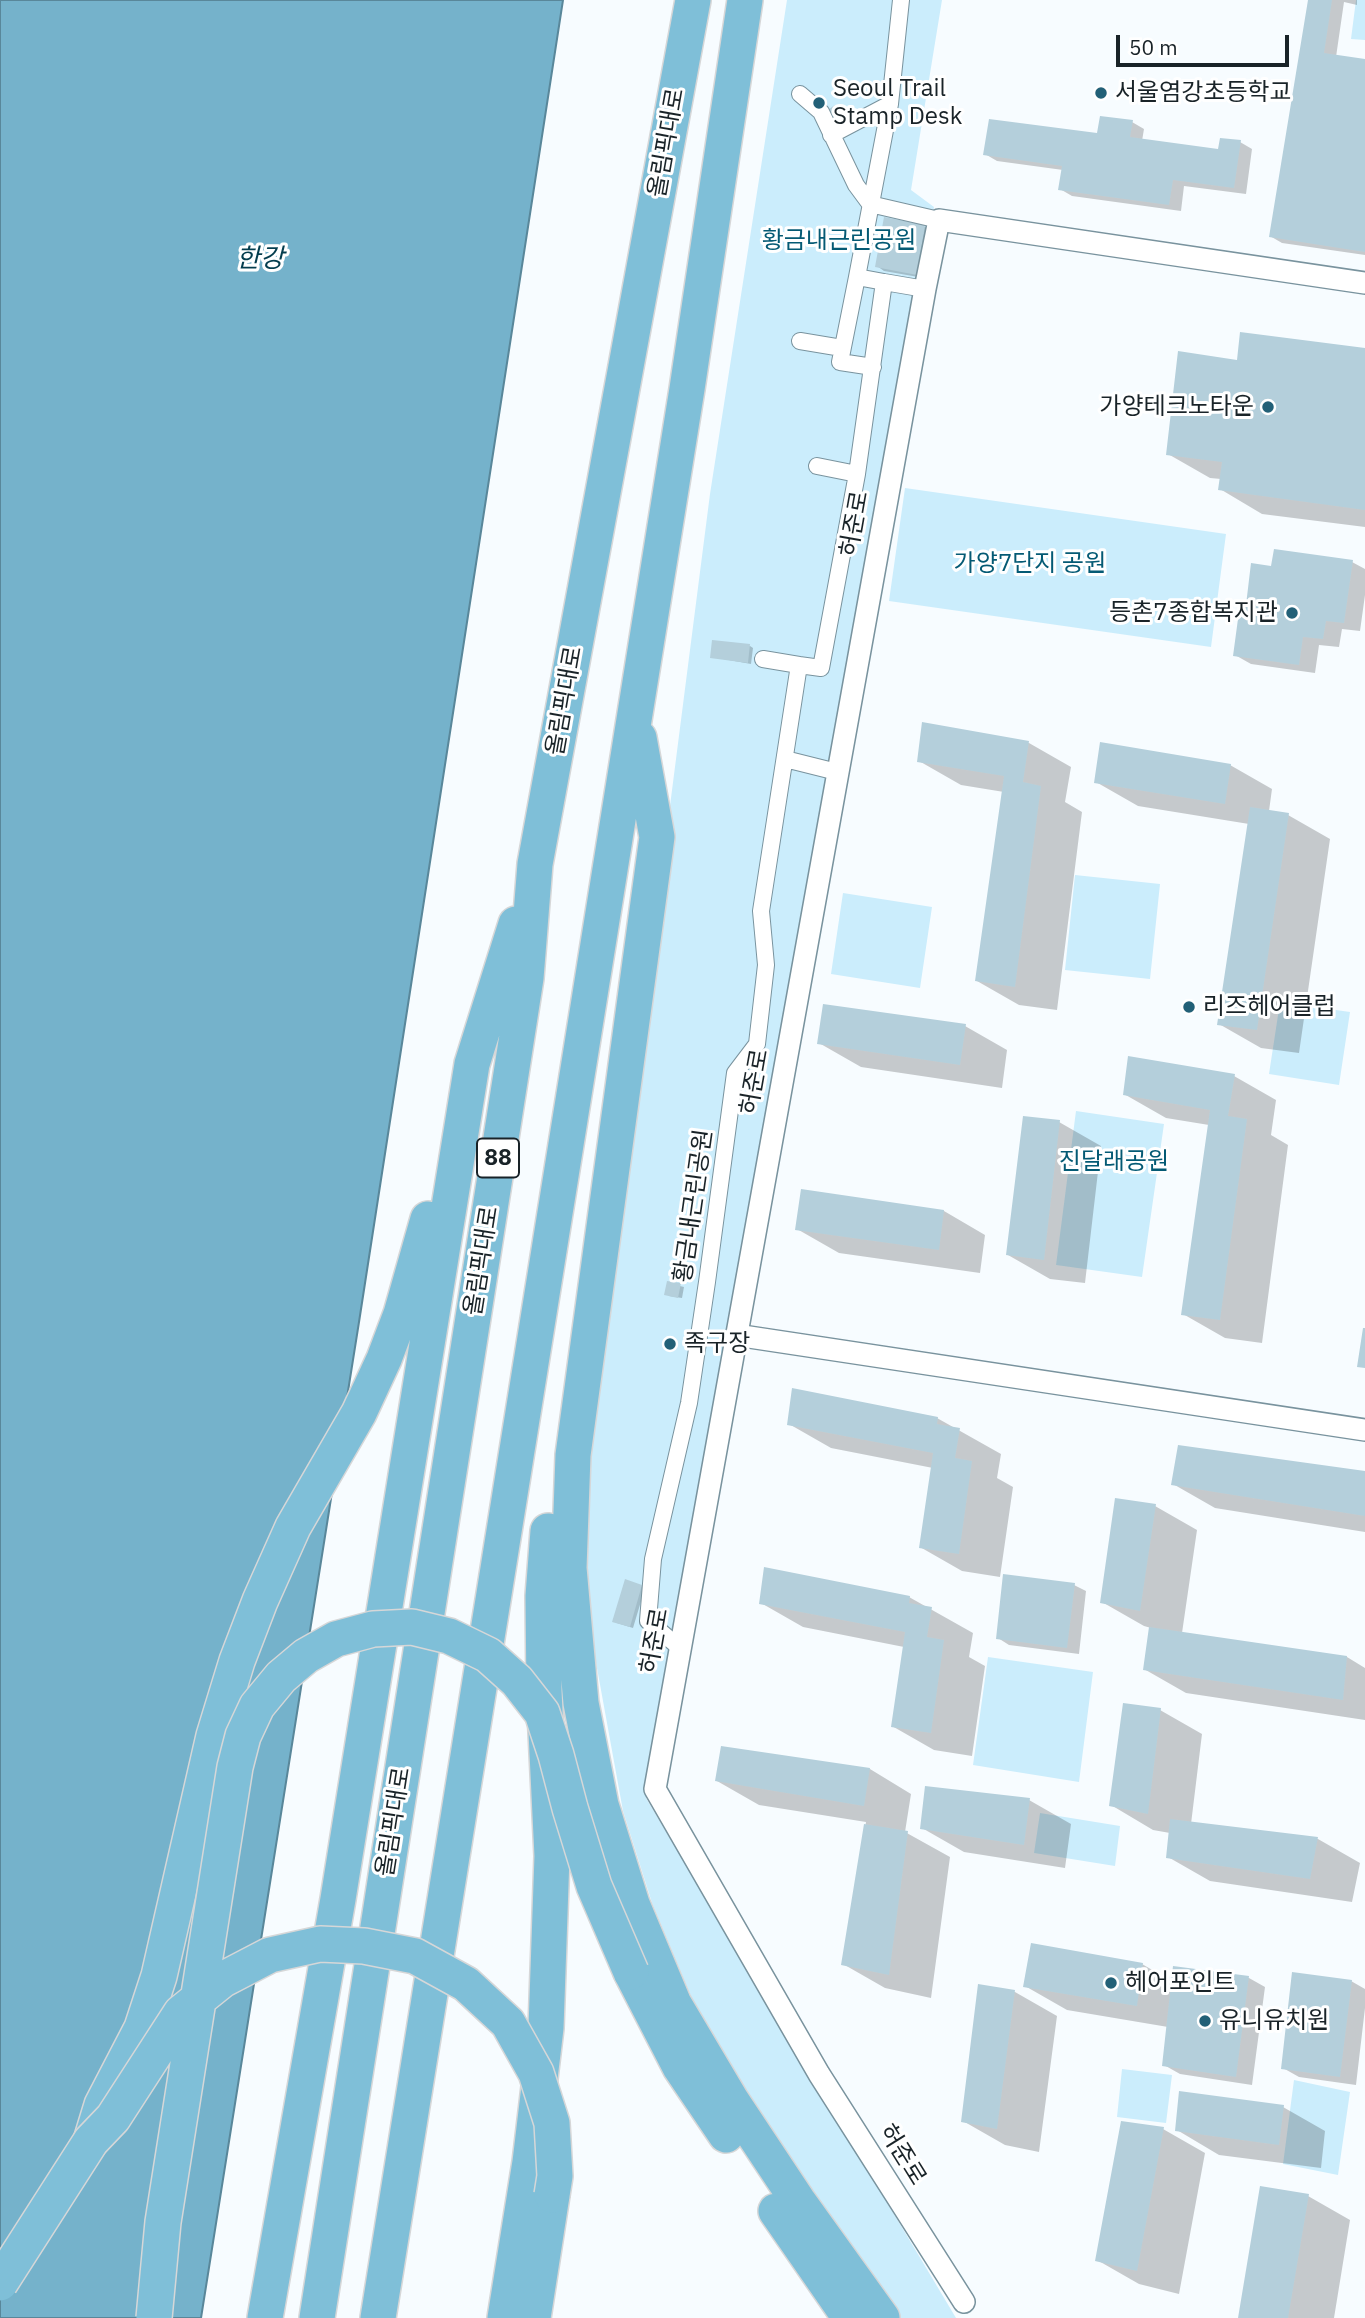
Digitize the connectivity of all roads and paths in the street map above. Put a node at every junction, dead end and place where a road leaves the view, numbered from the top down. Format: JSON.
{"nodes":[{"id":1,"x":693,"y":0,"type":"edge"},
{"id":2,"x":745,"y":0,"type":"edge"},
{"id":3,"x":901,"y":0,"type":"edge"},
{"id":4,"x":800,"y":94,"type":"dead end"},
{"id":5,"x":890,"y":104,"type":"junction"},
{"id":6,"x":831,"y":135,"type":"junction"},
{"id":7,"x":870,"y":204,"type":"junction"},
{"id":8,"x":939,"y":220,"type":"junction"},
{"id":9,"x":857,"y":277,"type":"junction"},
{"id":10,"x":884,"y":282,"type":"junction"},
{"id":11,"x":1365,"y":283,"type":"edge"},
{"id":12,"x":925,"y":289,"type":"junction"},
{"id":13,"x":800,"y":341,"type":"dead end"},
{"id":14,"x":842,"y":348,"type":"junction"},
{"id":15,"x":873,"y":368,"type":"junction"},
{"id":16,"x":823,"y":472,"type":"dead end"},
{"id":17,"x":858,"y":474,"type":"junction"},
{"id":18,"x":764,"y":659,"type":"dead end"},
{"id":19,"x":799,"y":665,"type":"junction"},
{"id":20,"x":634,"y":713,"type":"junction"},
{"id":21,"x":785,"y":759,"type":"junction"},
{"id":22,"x":837,"y":772,"type":"junction"},
{"id":23,"x":536,"y":864,"type":"junction"},
{"id":24,"x":472,"y":1064,"type":"junction"},
{"id":25,"x":588,"y":1334,"type":"junction"},
{"id":26,"x":736,"y":1335,"type":"junction"},
{"id":27,"x":1365,"y":1430,"type":"edge"},
{"id":28,"x":680,"y":1648,"type":"junction"},
{"id":29,"x":91,"y":2141,"type":"junction"},
{"id":30,"x":0,"y":2283,"type":"edge"},
{"id":31,"x":964,"y":2302,"type":"dead end"},
{"id":32,"x":154,"y":2318,"type":"edge"},
{"id":33,"x":265,"y":2318,"type":"edge"},
{"id":34,"x":317,"y":2318,"type":"edge"},
{"id":35,"x":378,"y":2318,"type":"edge"},
{"id":36,"x":505,"y":2318,"type":"edge"},
{"id":37,"x":533,"y":2318,"type":"edge"},
{"id":38,"x":850,"y":2318,"type":"edge"},
{"id":39,"x":882,"y":2318,"type":"edge"}],
"edges":[{"from":1,"to":23,"type":"highway","name":"올림픽대로","number":"88"},
{"from":2,"to":20,"type":"highway"},
{"from":3,"to":5,"type":"street"},
{"from":4,"to":6,"type":"street"},
{"from":5,"to":6,"type":"street"},
{"from":5,"to":7,"type":"street"},
{"from":6,"to":7,"type":"street"},
{"from":7,"to":8,"type":"street"},
{"from":7,"to":9,"type":"street"},
{"from":8,"to":11,"type":"street"},
{"from":8,"to":12,"type":"street","name":"허준로"},
{"from":9,"to":10,"type":"street"},
{"from":9,"to":14,"type":"street"},
{"from":10,"to":12,"type":"street"},
{"from":10,"to":15,"type":"street"},
{"from":12,"to":22,"type":"street","name":"허준로"},
{"from":13,"to":14,"type":"street"},
{"from":14,"to":15,"type":"street"},
{"from":15,"to":17,"type":"street"},
{"from":16,"to":17,"type":"street"},
{"from":17,"to":19,"type":"street"},
{"from":18,"to":19,"type":"street"},
{"from":19,"to":21,"type":"street","name":"황금내근린공원"},
{"from":20,"to":25,"type":"highway"},
{"from":20,"to":35,"type":"highway"},
{"from":21,"to":22,"type":"street"},
{"from":21,"to":28,"type":"street","name":"황금내근린공원"},
{"from":22,"to":26,"type":"street","name":"허준로"},
{"from":23,"to":24,"type":"highway"},
{"from":23,"to":34,"type":"highway","name":"올림픽대로","number":"88"},
{"from":24,"to":29,"type":"highway"},
{"from":24,"to":33,"type":"highway"},
{"from":25,"to":36,"type":"highway"},
{"from":25,"to":39,"type":"highway"},
{"from":26,"to":27,"type":"street"},
{"from":26,"to":28,"type":"street","name":"허준로"},
{"from":28,"to":31,"type":"street","name":"허준로"},
{"from":29,"to":30,"type":"highway","bridge":true},
{"from":29,"to":37,"type":"highway","bridge":true},
{"from":32,"to":38,"type":"highway","bridge":true}]}
